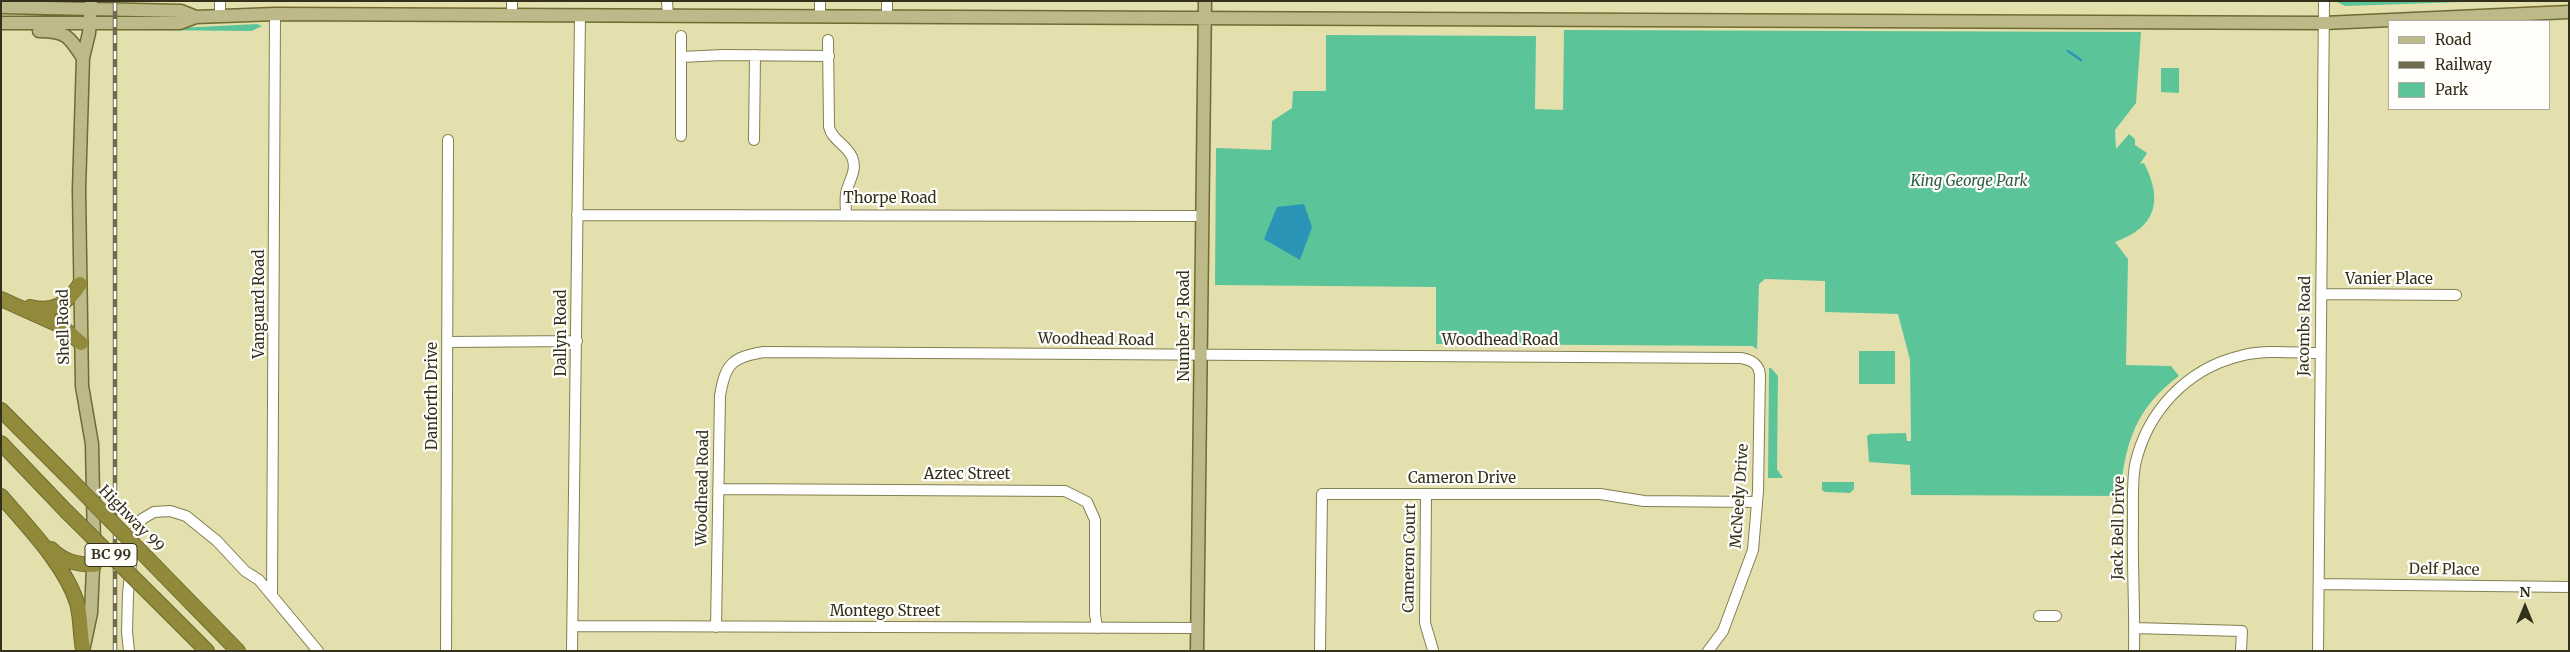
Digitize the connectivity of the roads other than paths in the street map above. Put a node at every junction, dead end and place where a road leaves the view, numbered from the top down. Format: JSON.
{"nodes":[{"id":1,"x":220,"y":1,"type":"edge"},
{"id":2,"x":512,"y":1,"type":"edge"},
{"id":3,"x":667,"y":1,"type":"edge"},
{"id":4,"x":820,"y":1,"type":"edge"},
{"id":5,"x":887,"y":1,"type":"edge"},
{"id":6,"x":1205,"y":1,"type":"edge"},
{"id":7,"x":2324,"y":1,"type":"edge"},
{"id":8,"x":91,"y":5,"type":"edge"},
{"id":9,"x":1,"y":7,"type":"edge"},
{"id":10,"x":2569,"y":12,"type":"edge"},
{"id":11,"x":274,"y":14,"type":"junction"},
{"id":12,"x":220,"y":15,"type":"junction"},
{"id":13,"x":512,"y":15,"type":"junction"},
{"id":14,"x":580,"y":16,"type":"junction"},
{"id":15,"x":668,"y":16,"type":"junction"},
{"id":16,"x":820,"y":16,"type":"junction"},
{"id":17,"x":196,"y":17,"type":"junction"},
{"id":18,"x":887,"y":17,"type":"junction"},
{"id":19,"x":1205,"y":20,"type":"junction"},
{"id":20,"x":2388,"y":20,"type":"edge"},
{"id":21,"x":2391,"y":20,"type":"edge"},
{"id":22,"x":90,"y":23,"type":"junction"},
{"id":23,"x":2324,"y":23,"type":"junction"},
{"id":24,"x":1,"y":24,"type":"edge"},
{"id":25,"x":681,"y":36,"type":"dead end"},
{"id":26,"x":828,"y":40,"type":"dead end"},
{"id":27,"x":755,"y":55,"type":"junction"},
{"id":28,"x":828,"y":56,"type":"junction"},
{"id":29,"x":680,"y":57,"type":"junction"},
{"id":30,"x":83,"y":58,"type":"junction"},
{"id":31,"x":680,"y":136,"type":"dead end"},
{"id":32,"x":448,"y":140,"type":"dead end"},
{"id":33,"x":754,"y":140,"type":"dead end"},
{"id":34,"x":846,"y":214,"type":"junction"},
{"id":35,"x":577,"y":215,"type":"junction"},
{"id":36,"x":1202,"y":216,"type":"junction"},
{"id":37,"x":80,"y":284,"type":"junction"},
{"id":38,"x":2321,"y":294,"type":"junction"},
{"id":39,"x":2456,"y":295,"type":"dead end"},
{"id":40,"x":4,"y":300,"type":"edge"},
{"id":41,"x":577,"y":341,"type":"junction"},
{"id":42,"x":448,"y":342,"type":"junction"},
{"id":43,"x":81,"y":343,"type":"junction"},
{"id":44,"x":2320,"y":353,"type":"junction"},
{"id":45,"x":1201,"y":356,"type":"junction"},
{"id":46,"x":1757,"y":365,"type":"joint"},
{"id":47,"x":1,"y":410,"type":"edge"},
{"id":48,"x":2,"y":444,"type":"edge"},
{"id":49,"x":718,"y":489,"type":"junction"},
{"id":50,"x":1426,"y":494,"type":"junction"},
{"id":51,"x":1,"y":496,"type":"edge"},
{"id":52,"x":1757,"y":502,"type":"junction"},
{"id":53,"x":27,"y":526,"type":"junction"},
{"id":54,"x":94,"y":565,"type":"junction"},
{"id":55,"x":2319,"y":584,"type":"junction"},
{"id":56,"x":2569,"y":587,"type":"edge"},
{"id":57,"x":272,"y":594,"type":"junction"},
{"id":58,"x":2039,"y":616,"type":"dead end"},
{"id":59,"x":2056,"y":616,"type":"dead end"},
{"id":60,"x":573,"y":626,"type":"junction"},
{"id":61,"x":716,"y":627,"type":"junction"},
{"id":62,"x":1097,"y":628,"type":"junction"},
{"id":63,"x":1197,"y":628,"type":"junction"},
{"id":64,"x":2134,"y":628,"type":"junction"},
{"id":65,"x":83,"y":650,"type":"edge"},
{"id":66,"x":1433,"y":650,"type":"edge"},
{"id":67,"x":129,"y":651,"type":"edge"},
{"id":68,"x":207,"y":651,"type":"edge"},
{"id":69,"x":238,"y":651,"type":"edge"},
{"id":70,"x":318,"y":651,"type":"edge"},
{"id":71,"x":446,"y":651,"type":"edge"},
{"id":72,"x":572,"y":651,"type":"edge"},
{"id":73,"x":1197,"y":651,"type":"edge"},
{"id":74,"x":1320,"y":651,"type":"edge"},
{"id":75,"x":1708,"y":651,"type":"edge"},
{"id":76,"x":2134,"y":651,"type":"edge"},
{"id":77,"x":2241,"y":651,"type":"edge"},
{"id":78,"x":2318,"y":651,"type":"edge"}],
"edges":[{"from":1,"to":12,"type":"street"},
{"from":2,"to":13,"type":"street"},
{"from":3,"to":15,"type":"street"},
{"from":4,"to":16,"type":"street"},
{"from":5,"to":18,"type":"street"},
{"from":6,"to":19,"type":"main road","name":"Number 5 Road"},
{"from":7,"to":23,"type":"street","name":"Jacombs Road"},
{"from":8,"to":9,"type":"main road"},
{"from":8,"to":17,"type":"main road"},
{"from":8,"to":22,"type":"main road","name":"Shell Road"},
{"from":10,"to":21,"type":"main road"},
{"from":11,"to":12,"type":"main road"},
{"from":11,"to":13,"type":"main road"},
{"from":11,"to":57,"type":"street","name":"Vanguard Road"},
{"from":12,"to":17,"type":"main road"},
{"from":13,"to":14,"type":"main road"},
{"from":14,"to":15,"type":"main road"},
{"from":14,"to":35,"type":"street","name":"Dallyn Road"},
{"from":15,"to":16,"type":"main road"},
{"from":16,"to":18,"type":"main road"},
{"from":17,"to":22,"type":"main road"},
{"from":18,"to":19,"type":"main road"},
{"from":19,"to":23,"type":"main road"},
{"from":19,"to":36,"type":"main road","name":"Number 5 Road"},
{"from":20,"to":23,"type":"main road"},
{"from":22,"to":24,"type":"main road"},
{"from":22,"to":30,"type":"main road","name":"Shell Road"},
{"from":23,"to":38,"type":"street","name":"Jacombs Road"},
{"from":24,"to":30,"type":"main road"},
{"from":25,"to":29,"type":"street"},
{"from":26,"to":28,"type":"street"},
{"from":27,"to":28,"type":"street"},
{"from":27,"to":29,"type":"street"},
{"from":27,"to":33,"type":"street"},
{"from":28,"to":34,"type":"street"},
{"from":29,"to":31,"type":"street"},
{"from":30,"to":37,"type":"main road","name":"Shell Road"},
{"from":32,"to":42,"type":"street","name":"Danforth Drive"},
{"from":34,"to":35,"type":"street","name":"Thorpe Road"},
{"from":34,"to":36,"type":"street","name":"Thorpe Road"},
{"from":35,"to":41,"type":"street","name":"Dallyn Road"},
{"from":36,"to":45,"type":"main road","name":"Number 5 Road"},
{"from":37,"to":40,"type":"highway"},
{"from":37,"to":43,"type":"main road","name":"Shell Road"},
{"from":38,"to":39,"type":"street","name":"Vanier Place"},
{"from":38,"to":44,"type":"street","name":"Jacombs Road"},
{"from":40,"to":43,"type":"highway"},
{"from":41,"to":42,"type":"street"},
{"from":41,"to":60,"type":"street","name":"Dallyn Road"},
{"from":42,"to":71,"type":"street","name":"Danforth Drive"},
{"from":43,"to":54,"type":"main road","name":"Shell Road"},
{"from":44,"to":55,"type":"street","name":"Jacombs Road"},
{"from":44,"to":64,"type":"street","name":"Jack Bell Drive"},
{"from":45,"to":46,"type":"street","name":"Woodhead Road"},
{"from":45,"to":49,"type":"street","name":"Woodhead Road"},
{"from":45,"to":63,"type":"main road","name":"Number 5 Road"},
{"from":46,"to":52,"type":"street","name":"McNeely Drive"},
{"from":47,"to":69,"type":"highway","name":"Highway 99","number":"BC 99","bridge":true},
{"from":48,"to":68,"type":"highway","number":"BC 99","bridge":true},
{"from":49,"to":61,"type":"street","name":"Woodhead Road"},
{"from":49,"to":62,"type":"street","name":"Aztec Street"},
{"from":50,"to":52,"type":"street","name":"Cameron Drive"},
{"from":50,"to":66,"type":"street","name":"Cameron Court"},
{"from":50,"to":74,"type":"street","name":"Cameron Drive"},
{"from":51,"to":53,"type":"highway"},
{"from":52,"to":75,"type":"street","name":"McNeely Drive"},
{"from":53,"to":54,"type":"highway"},
{"from":53,"to":65,"type":"highway"},
{"from":54,"to":65,"type":"main road","name":"Shell Road"},
{"from":55,"to":56,"type":"street","name":"Delf Place"},
{"from":55,"to":78,"type":"street","name":"Jacombs Road"},
{"from":57,"to":67,"type":"street"},
{"from":57,"to":70,"type":"street"},
{"from":58,"to":59,"type":"street"},
{"from":60,"to":61,"type":"street","name":"Montego Street"},
{"from":60,"to":72,"type":"street","name":"Dallyn Road"},
{"from":61,"to":62,"type":"street","name":"Montego Street"},
{"from":62,"to":63,"type":"street","name":"Montego Street"},
{"from":63,"to":73,"type":"main road","name":"Number 5 Road"},
{"from":64,"to":76,"type":"street","name":"Jack Bell Drive"},
{"from":64,"to":77,"type":"street"}]}
